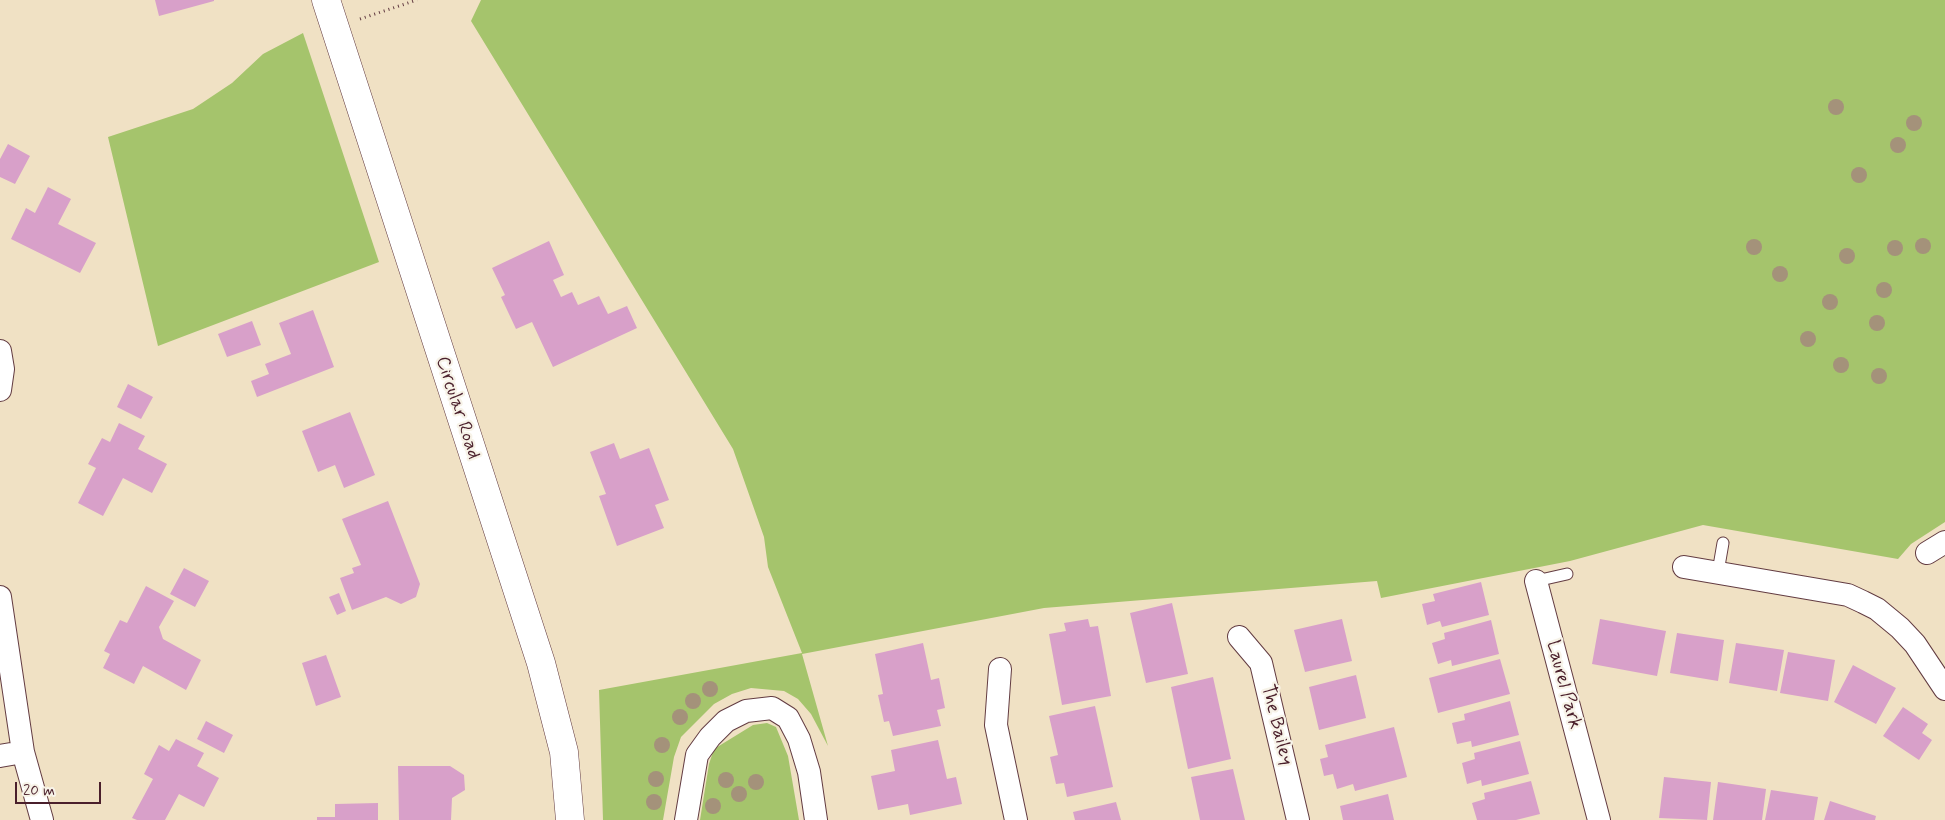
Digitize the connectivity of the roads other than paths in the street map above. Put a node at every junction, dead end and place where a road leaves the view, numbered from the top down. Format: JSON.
{"nodes":[{"id":1,"x":326,"y":0,"type":"edge"},
{"id":2,"x":0,"y":351,"type":"edge"},
{"id":3,"x":0,"y":390,"type":"edge"},
{"id":4,"x":1723,"y":542,"type":"dead end"},
{"id":5,"x":1684,"y":567,"type":"dead end"},
{"id":6,"x":1718,"y":572,"type":"junction"},
{"id":7,"x":1567,"y":574,"type":"dead end"},
{"id":8,"x":1536,"y":581,"type":"joint"},
{"id":9,"x":0,"y":597,"type":"edge"},
{"id":10,"x":1239,"y":637,"type":"dead end"},
{"id":11,"x":1000,"y":669,"type":"dead end"},
{"id":12,"x":1945,"y":689,"type":"edge"},
{"id":13,"x":23,"y":752,"type":"junction"},
{"id":14,"x":0,"y":756,"type":"edge"},
{"id":15,"x":42,"y":820,"type":"edge"},
{"id":16,"x":570,"y":820,"type":"edge"},
{"id":17,"x":686,"y":820,"type":"edge"},
{"id":18,"x":816,"y":820,"type":"edge"},
{"id":19,"x":1016,"y":820,"type":"edge"},
{"id":20,"x":1298,"y":820,"type":"edge"},
{"id":21,"x":1599,"y":820,"type":"edge"}],
"edges":[{"from":1,"to":16,"type":"street","name":"Circular Road"},
{"from":2,"to":3,"type":"street"},
{"from":4,"to":6,"type":"lane"},
{"from":5,"to":6,"type":"street"},
{"from":6,"to":12,"type":"street"},
{"from":7,"to":8,"type":"lane","name":"Laurel Park"},
{"from":8,"to":21,"type":"street","name":"Laurel Park"},
{"from":9,"to":13,"type":"street"},
{"from":10,"to":20,"type":"street","name":"The Bailey"},
{"from":11,"to":19,"type":"street"},
{"from":13,"to":14,"type":"street"},
{"from":13,"to":15,"type":"street"},
{"from":17,"to":18,"type":"street"}]}
